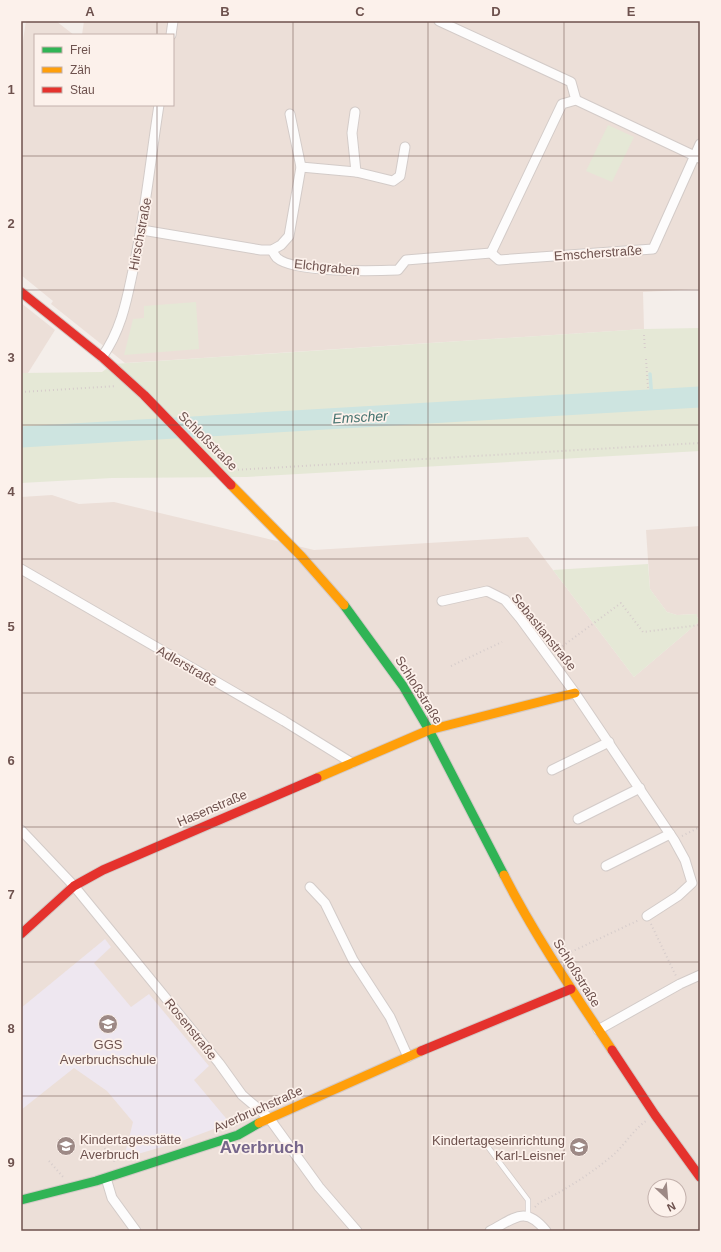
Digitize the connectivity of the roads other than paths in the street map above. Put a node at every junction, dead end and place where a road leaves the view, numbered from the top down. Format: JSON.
{"nodes":[{"id":1,"x":173,"y":21,"type":"edge"},
{"id":2,"x":439,"y":21,"type":"edge"},
{"id":3,"x":171,"y":34,"type":"edge"},
{"id":4,"x":576,"y":100,"type":"junction"},
{"id":5,"x":159,"y":106,"type":"edge"},
{"id":6,"x":355,"y":112,"type":"dead end"},
{"id":7,"x":290,"y":114,"type":"dead end"},
{"id":8,"x":700,"y":144,"type":"edge"},
{"id":9,"x":405,"y":147,"type":"dead end"},
{"id":10,"x":697,"y":157,"type":"edge"},
{"id":11,"x":300,"y":167,"type":"junction"},
{"id":12,"x":356,"y":172,"type":"junction"},
{"id":13,"x":142,"y":230,"type":"junction"},
{"id":14,"x":272,"y":250,"type":"junction"},
{"id":15,"x":491,"y":253,"type":"junction"},
{"id":16,"x":406,"y":260,"type":"joint"},
{"id":17,"x":21,"y":292,"type":"edge"},
{"id":18,"x":102,"y":357,"type":"junction"},
{"id":19,"x":21,"y":569,"type":"edge"},
{"id":20,"x":442,"y":601,"type":"dead end"},
{"id":21,"x":575,"y":692,"type":"junction"},
{"id":22,"x":429,"y":730,"type":"junction"},
{"id":23,"x":609,"y":742,"type":"junction"},
{"id":24,"x":352,"y":763,"type":"junction"},
{"id":25,"x":552,"y":770,"type":"dead end"},
{"id":26,"x":640,"y":788,"type":"junction"},
{"id":27,"x":578,"y":819,"type":"dead end"},
{"id":28,"x":21,"y":830,"type":"edge"},
{"id":29,"x":672,"y":837,"type":"junction"},
{"id":30,"x":606,"y":866,"type":"dead end"},
{"id":31,"x":74,"y":886,"type":"junction"},
{"id":32,"x":310,"y":887,"type":"dead end"},
{"id":33,"x":647,"y":916,"type":"road end"},
{"id":34,"x":21,"y":934,"type":"edge"},
{"id":35,"x":700,"y":975,"type":"edge"},
{"id":36,"x":571,"y":989,"type":"junction"},
{"id":37,"x":598,"y":1030,"type":"junction"},
{"id":38,"x":408,"y":1057,"type":"junction"},
{"id":39,"x":268,"y":1118,"type":"junction"},
{"id":40,"x":488,"y":1147,"type":"dead end"},
{"id":41,"x":700,"y":1177,"type":"edge"},
{"id":42,"x":106,"y":1178,"type":"junction"},
{"id":43,"x":21,"y":1200,"type":"edge"},
{"id":44,"x":528,"y":1215,"type":"junction"},
{"id":45,"x":136,"y":1231,"type":"edge"},
{"id":46,"x":357,"y":1231,"type":"edge"},
{"id":47,"x":490,"y":1231,"type":"edge"},
{"id":48,"x":546,"y":1231,"type":"edge"}],
"edges":[{"from":1,"to":3,"type":"street"},
{"from":2,"to":4,"type":"street"},
{"from":4,"to":10,"type":"street"},
{"from":4,"to":15,"type":"street"},
{"from":5,"to":13,"type":"street","name":"Hirschstraße"},
{"from":6,"to":12,"type":"street"},
{"from":7,"to":11,"type":"street","name":"Elchgraben"},
{"from":8,"to":10,"type":"street","name":"Emscherstraße"},
{"from":9,"to":12,"type":"street"},
{"from":10,"to":15,"type":"street","name":"Emscherstraße"},
{"from":11,"to":12,"type":"street"},
{"from":11,"to":14,"type":"street","name":"Elchgraben"},
{"from":13,"to":14,"type":"street"},
{"from":13,"to":18,"type":"street","name":"Hirschstraße"},
{"from":14,"to":16,"type":"street","name":"Elchgraben"},
{"from":15,"to":16,"type":"street","name":"Emscherstraße"},
{"from":17,"to":18,"type":"street","name":"Schloßstraße"},
{"from":18,"to":22,"type":"street","name":"Schloßstraße"},
{"from":19,"to":24,"type":"street","name":"Adlerstraße"},
{"from":20,"to":21,"type":"street","name":"Sebastianstraße"},
{"from":21,"to":22,"type":"street"},
{"from":21,"to":23,"type":"street","name":"Sebastianstraße"},
{"from":22,"to":24,"type":"street","name":"Hasenstraße"},
{"from":22,"to":36,"type":"street","name":"Schloßstraße"},
{"from":23,"to":25,"type":"street"},
{"from":23,"to":26,"type":"street","name":"Sebastianstraße"},
{"from":24,"to":31,"type":"street","name":"Hasenstraße"},
{"from":26,"to":27,"type":"street"},
{"from":26,"to":29,"type":"street","name":"Sebastianstraße"},
{"from":28,"to":31,"type":"street","name":"Rosenstraße"},
{"from":29,"to":30,"type":"street"},
{"from":29,"to":33,"type":"street","name":"Sebastianstraße"},
{"from":31,"to":34,"type":"street","name":"Hasenstraße"},
{"from":31,"to":39,"type":"street","name":"Rosenstraße"},
{"from":32,"to":38,"type":"street"},
{"from":35,"to":37,"type":"street"},
{"from":36,"to":37,"type":"street","name":"Schloßstraße"},
{"from":36,"to":38,"type":"street","name":"Averbruchstraße"},
{"from":37,"to":41,"type":"street","name":"Schloßstraße"},
{"from":38,"to":39,"type":"street","name":"Averbruchstraße"},
{"from":39,"to":42,"type":"street","name":"Averbruchstraße"},
{"from":39,"to":46,"type":"street","name":"Rosenstraße"},
{"from":40,"to":44,"type":"lane"},
{"from":42,"to":43,"type":"street","name":"Averbruchstraße"},
{"from":42,"to":45,"type":"street"},
{"from":44,"to":47,"type":"street"},
{"from":44,"to":48,"type":"street"}]}
